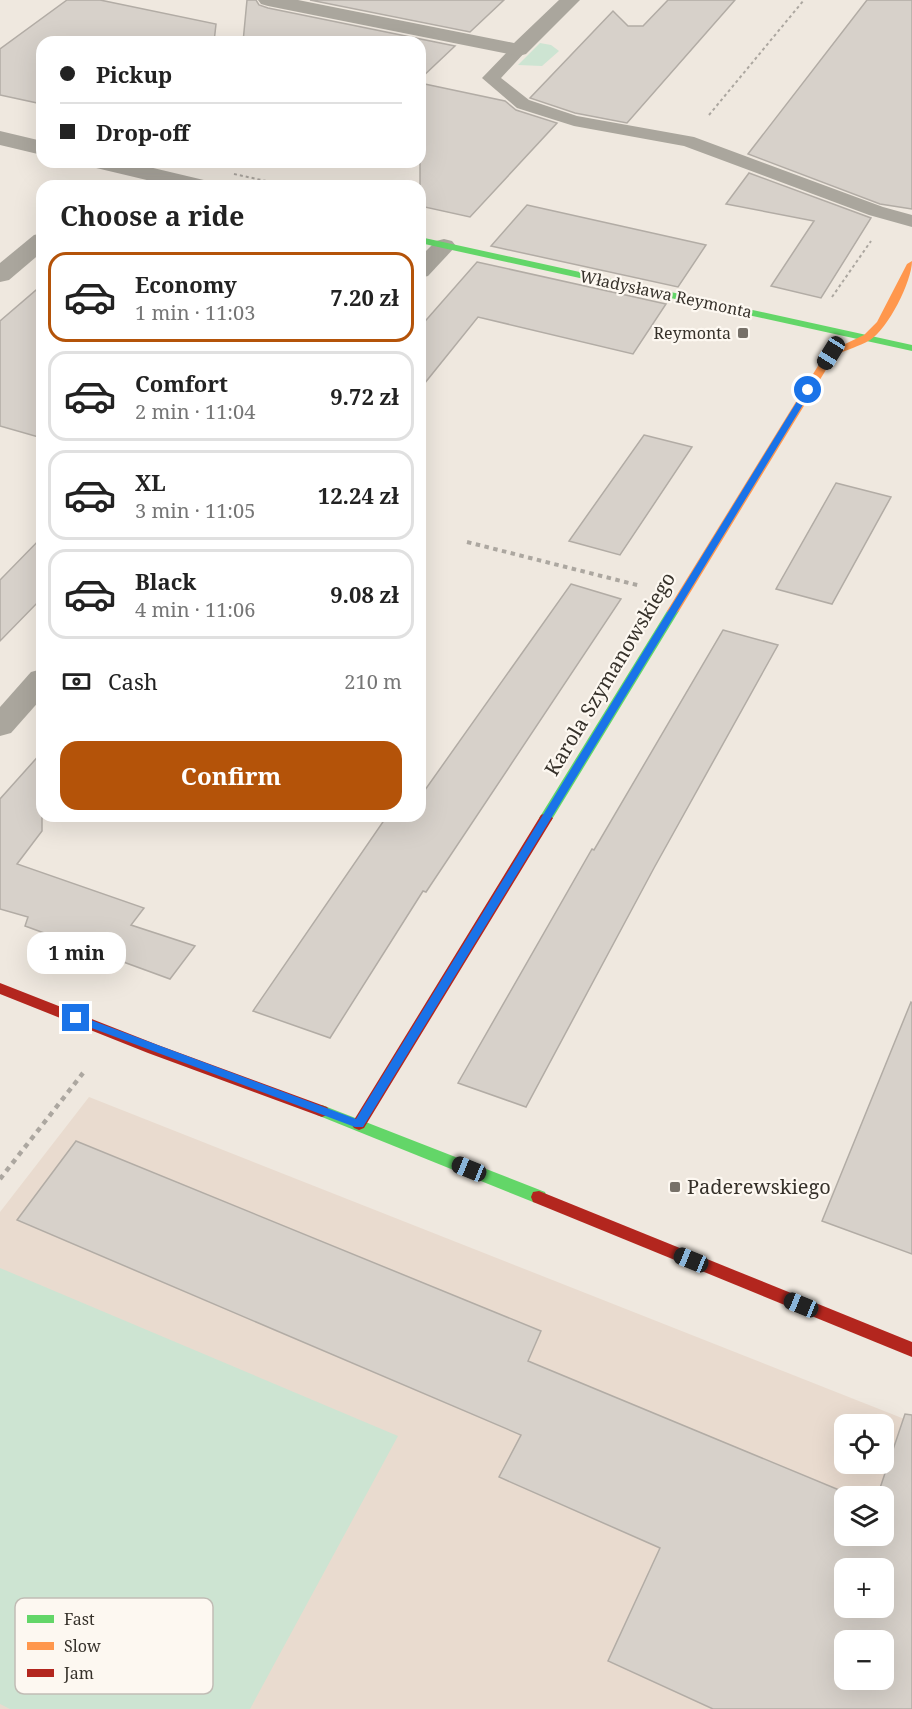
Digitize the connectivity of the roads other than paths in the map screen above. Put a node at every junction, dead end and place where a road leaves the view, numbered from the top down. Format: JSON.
{"nodes":[{"id":1,"x":268,"y":0,"type":"edge"},
{"id":2,"x":570,"y":0,"type":"edge"},
{"id":3,"x":519,"y":50,"type":"junction"},
{"id":4,"x":0,"y":138,"type":"edge"},
{"id":5,"x":36,"y":147,"type":"edge"},
{"id":6,"x":123,"y":168,"type":"edge"},
{"id":7,"x":127,"y":169,"type":"junction"},
{"id":8,"x":113,"y":180,"type":"edge"},
{"id":9,"x":174,"y":180,"type":"edge"},
{"id":10,"x":904,"y":219,"type":"edge"},
{"id":11,"x":426,"y":242,"type":"edge"},
{"id":12,"x":36,"y":245,"type":"edge"},
{"id":13,"x":444,"y":246,"type":"junction"},
{"id":14,"x":912,"y":264,"type":"edge"},
{"id":15,"x":426,"y":265,"type":"edge"},
{"id":16,"x":0,"y":275,"type":"edge"},
{"id":17,"x":868,"y":337,"type":"junction"},
{"id":18,"x":912,"y":348,"type":"edge"},
{"id":19,"x":36,"y":686,"type":"edge"},
{"id":20,"x":0,"y":726,"type":"edge"},
{"id":21,"x":0,"y":988,"type":"edge"},
{"id":22,"x":359,"y":1124,"type":"junction"},
{"id":23,"x":912,"y":1350,"type":"edge"}],
"edges":[{"from":1,"to":3,"type":"street"},
{"from":2,"to":3,"type":"street"},
{"from":3,"to":10,"type":"lane"},
{"from":4,"to":5,"type":"street"},
{"from":6,"to":7,"type":"street"},
{"from":7,"to":8,"type":"street"},
{"from":7,"to":9,"type":"street"},
{"from":11,"to":13,"type":"street","name":"Władysława Reymonta"},
{"from":12,"to":16,"type":"street"},
{"from":13,"to":15,"type":"street"},
{"from":13,"to":17,"type":"street","name":"Władysława Reymonta"},
{"from":14,"to":17,"type":"street","name":"Karola Szymanowskiego"},
{"from":17,"to":18,"type":"street","name":"Władysława Reymonta"},
{"from":17,"to":22,"type":"street","name":"Karola Szymanowskiego"},
{"from":19,"to":20,"type":"street"},
{"from":21,"to":22,"type":"street"},
{"from":22,"to":23,"type":"street"}]}
